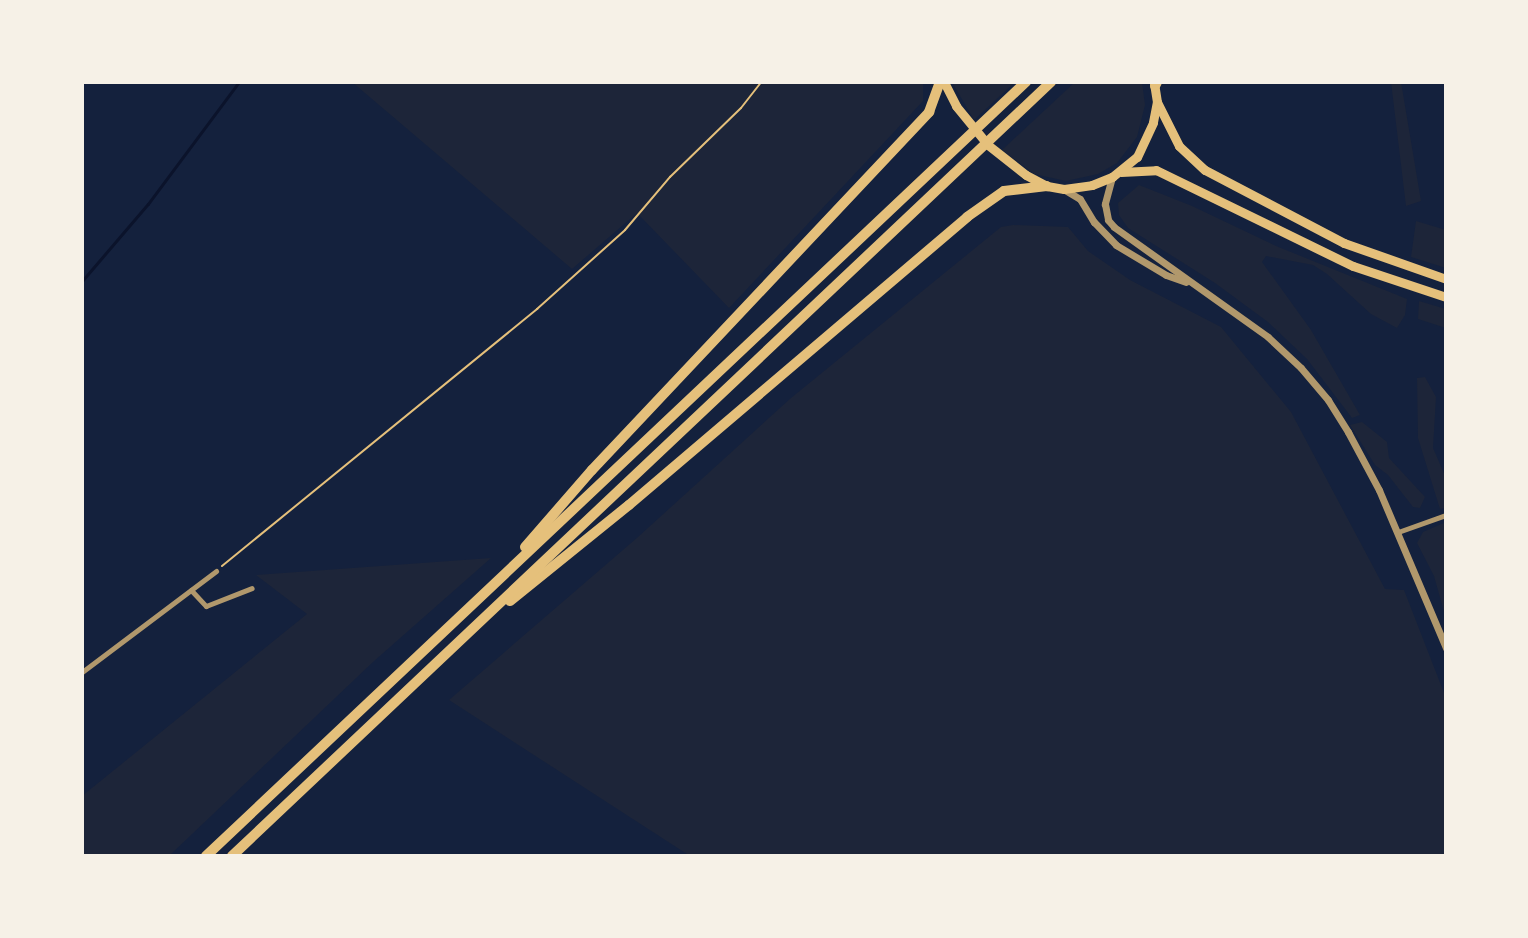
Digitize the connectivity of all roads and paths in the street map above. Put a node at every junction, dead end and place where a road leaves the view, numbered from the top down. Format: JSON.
{"nodes":[{"id":1,"x":761,"y":82,"type":"edge"},
{"id":2,"x":942,"y":82,"type":"edge"},
{"id":3,"x":1026,"y":82,"type":"edge"},
{"id":4,"x":1051,"y":82,"type":"edge"},
{"id":5,"x":1155,"y":84,"type":"edge"},
{"id":6,"x":1157,"y":102,"type":"junction"},
{"id":7,"x":1121,"y":172,"type":"junction"},
{"id":8,"x":1112,"y":177,"type":"junction"},
{"id":9,"x":1047,"y":186,"type":"junction"},
{"id":10,"x":1064,"y":189,"type":"junction"},
{"id":11,"x":1446,"y":279,"type":"edge"},
{"id":12,"x":1189,"y":283,"type":"junction"},
{"id":13,"x":1446,"y":297,"type":"edge"},
{"id":14,"x":1446,"y":515,"type":"edge"},
{"id":15,"x":1398,"y":532,"type":"junction"},
{"id":16,"x":216,"y":571,"type":"joint"},
{"id":17,"x":500,"y":577,"type":"junction"},
{"id":18,"x":252,"y":588,"type":"dead end"},
{"id":19,"x":191,"y":590,"type":"junction"},
{"id":20,"x":479,"y":624,"type":"junction"},
{"id":21,"x":1446,"y":648,"type":"edge"},
{"id":22,"x":82,"y":672,"type":"edge"},
{"id":23,"x":206,"y":856,"type":"edge"},
{"id":24,"x":232,"y":856,"type":"edge"}],
"edges":[{"from":1,"to":16,"type":"path"},
{"from":2,"to":9,"type":"main road"},
{"from":2,"to":17,"type":"highway"},
{"from":3,"to":17,"type":"highway"},
{"from":4,"to":20,"type":"highway"},
{"from":5,"to":6,"type":"main road"},
{"from":6,"to":7,"type":"main road"},
{"from":6,"to":11,"type":"main road"},
{"from":7,"to":8,"type":"main road"},
{"from":7,"to":13,"type":"main road"},
{"from":8,"to":10,"type":"main road"},
{"from":8,"to":12,"type":"street"},
{"from":9,"to":10,"type":"main road"},
{"from":9,"to":20,"type":"highway"},
{"from":10,"to":12,"type":"street"},
{"from":12,"to":15,"type":"street"},
{"from":14,"to":15,"type":"street"},
{"from":15,"to":21,"type":"street"},
{"from":16,"to":19,"type":"street"},
{"from":17,"to":23,"type":"highway"},
{"from":18,"to":19,"type":"street"},
{"from":19,"to":22,"type":"street"},
{"from":20,"to":24,"type":"highway"}]}
